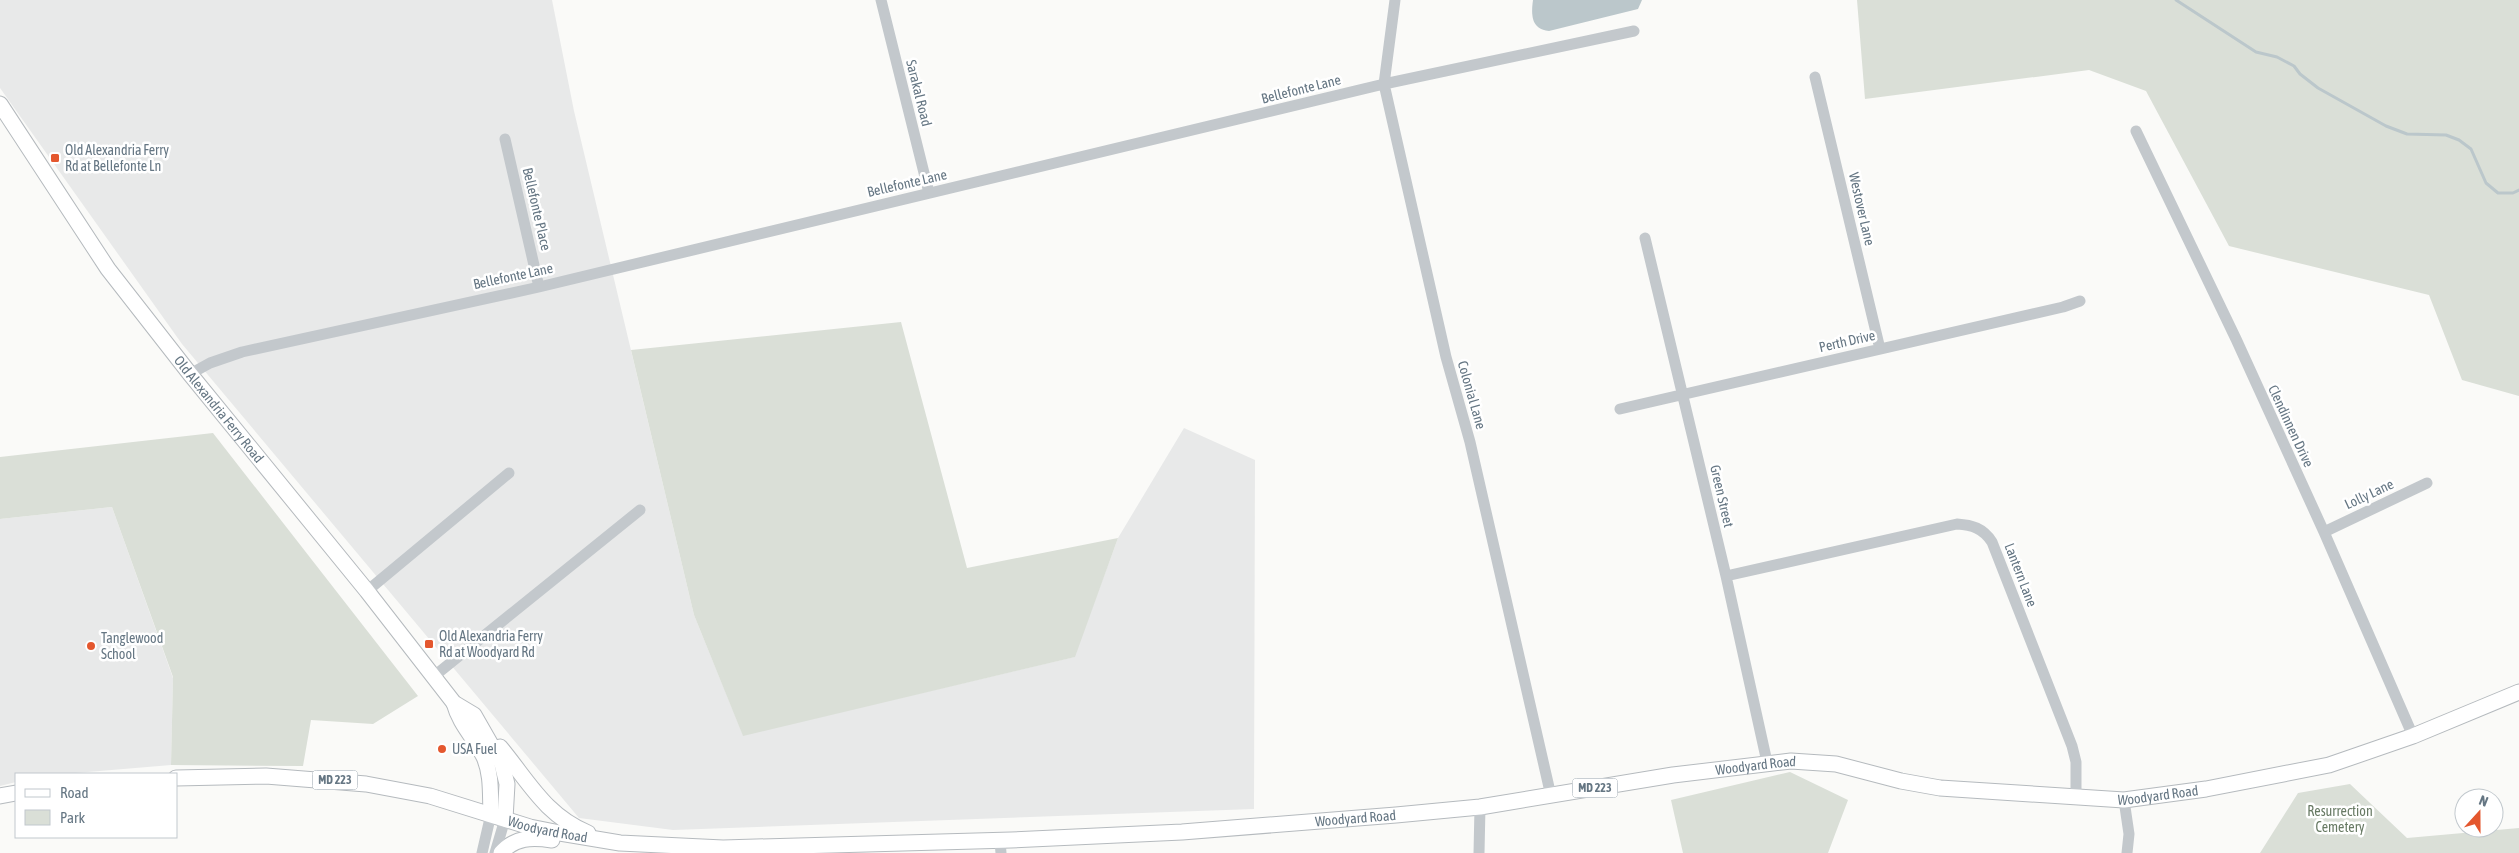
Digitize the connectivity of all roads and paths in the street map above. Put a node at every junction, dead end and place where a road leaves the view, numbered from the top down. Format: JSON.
{"nodes":[{"id":1,"x":881,"y":0,"type":"edge"},
{"id":2,"x":1395,"y":0,"type":"edge"},
{"id":3,"x":1634,"y":31,"type":"dead end"},
{"id":4,"x":1815,"y":77,"type":"dead end"},
{"id":5,"x":1384,"y":84,"type":"junction"},
{"id":6,"x":0,"y":104,"type":"edge"},
{"id":7,"x":2136,"y":131,"type":"dead end"},
{"id":8,"x":505,"y":139,"type":"dead end"},
{"id":9,"x":928,"y":193,"type":"junction"},
{"id":10,"x":1645,"y":238,"type":"dead end"},
{"id":11,"x":539,"y":287,"type":"junction"},
{"id":12,"x":2080,"y":301,"type":"dead end"},
{"id":13,"x":1880,"y":349,"type":"junction"},
{"id":14,"x":190,"y":374,"type":"junction"},
{"id":15,"x":1683,"y":394,"type":"junction"},
{"id":16,"x":1620,"y":408,"type":"dead end"},
{"id":17,"x":508,"y":473,"type":"dead end"},
{"id":18,"x":2428,"y":483,"type":"dead end"},
{"id":19,"x":640,"y":510,"type":"dead end"},
{"id":20,"x":2324,"y":532,"type":"junction"},
{"id":21,"x":1726,"y":576,"type":"junction"},
{"id":22,"x":367,"y":591,"type":"junction"},
{"id":23,"x":433,"y":677,"type":"junction"},
{"id":24,"x":2519,"y":692,"type":"edge"},
{"id":25,"x":454,"y":703,"type":"junction"},
{"id":26,"x":474,"y":715,"type":"junction"},
{"id":27,"x":2413,"y":736,"type":"junction"},
{"id":28,"x":1767,"y":762,"type":"junction"},
{"id":29,"x":178,"y":778,"type":"edge"},
{"id":30,"x":15,"y":793,"type":"edge"},
{"id":31,"x":0,"y":796,"type":"edge"},
{"id":32,"x":1551,"y":796,"type":"junction"},
{"id":33,"x":2076,"y":798,"type":"junction"},
{"id":34,"x":2124,"y":800,"type":"junction"},
{"id":35,"x":1480,"y":807,"type":"junction"},
{"id":36,"x":498,"y":817,"type":"junction"},
{"id":37,"x":608,"y":841,"type":"junction"},
{"id":38,"x":1000,"y":847,"type":"edge"},
{"id":39,"x":723,"y":850,"type":"edge"},
{"id":40,"x":482,"y":853,"type":"edge"},
{"id":41,"x":495,"y":853,"type":"edge"},
{"id":42,"x":501,"y":853,"type":"edge"},
{"id":43,"x":1480,"y":853,"type":"edge"},
{"id":44,"x":2128,"y":853,"type":"edge"}],
"edges":[{"from":1,"to":9,"type":"street","name":"Sarakal Road"},
{"from":2,"to":5,"type":"street","name":"Colonial Lane"},
{"from":3,"to":5,"type":"street","name":"Bellefonte Lane"},
{"from":4,"to":13,"type":"street","name":"Westover Lane"},
{"from":5,"to":9,"type":"street","name":"Bellefonte Lane"},
{"from":5,"to":32,"type":"street","name":"Colonial Lane"},
{"from":6,"to":14,"type":"main road","name":"Old Alexandria Ferry Road"},
{"from":7,"to":20,"type":"street","name":"Clendinnen Drive"},
{"from":8,"to":11,"type":"street","name":"Bellefonte Place"},
{"from":9,"to":11,"type":"street","name":"Bellefonte Lane"},
{"from":10,"to":15,"type":"street","name":"Green Street"},
{"from":11,"to":14,"type":"street","name":"Bellefonte Lane"},
{"from":12,"to":13,"type":"street","name":"Perth Drive"},
{"from":13,"to":15,"type":"street","name":"Perth Drive"},
{"from":14,"to":22,"type":"main road","name":"Old Alexandria Ferry Road"},
{"from":15,"to":16,"type":"street","name":"Perth Drive"},
{"from":15,"to":21,"type":"street","name":"Green Street"},
{"from":17,"to":22,"type":"street"},
{"from":18,"to":20,"type":"street","name":"Lolly Lane"},
{"from":19,"to":23,"type":"street"},
{"from":20,"to":27,"type":"street","name":"Clendinnen Drive"},
{"from":21,"to":28,"type":"street","name":"Green Street"},
{"from":21,"to":33,"type":"street","name":"Lantern Lane"},
{"from":22,"to":23,"type":"main road","name":"Old Alexandria Ferry Road"},
{"from":23,"to":25,"type":"main road","name":"Old Alexandria Ferry Road"},
{"from":24,"to":27,"type":"main road","name":"Woodyard Road","number":"MD 223"},
{"from":25,"to":26,"type":"main road","name":"Old Alexandria Ferry Road"},
{"from":25,"to":36,"type":"main road","name":"Old Alexandria Ferry Road"},
{"from":26,"to":36,"type":"main road"},
{"from":26,"to":37,"type":"main road"},
{"from":27,"to":34,"type":"main road","name":"Woodyard Road","number":"MD 223"},
{"from":28,"to":32,"type":"main road","name":"Woodyard Road","number":"MD 223"},
{"from":28,"to":33,"type":"main road","name":"Woodyard Road","number":"MD 223"},
{"from":29,"to":36,"type":"main road","name":"Woodyard Road","number":"MD 223"},
{"from":30,"to":31,"type":"main road"},
{"from":32,"to":35,"type":"main road","name":"Woodyard Road","number":"MD 223"},
{"from":33,"to":34,"type":"main road","name":"Woodyard Road","number":"MD 223"},
{"from":34,"to":44,"type":"street"},
{"from":35,"to":38,"type":"main road","name":"Woodyard Road","number":"MD 223"},
{"from":35,"to":43,"type":"street"},
{"from":36,"to":37,"type":"main road","name":"Woodyard Road","number":"MD 223"},
{"from":36,"to":40,"type":"street"},
{"from":36,"to":41,"type":"street"},
{"from":37,"to":39,"type":"main road","name":"Woodyard Road","number":"MD 223"},
{"from":37,"to":42,"type":"main road"},
{"from":38,"to":39,"type":"main road","name":"Woodyard Road","number":"MD 223"}]}
